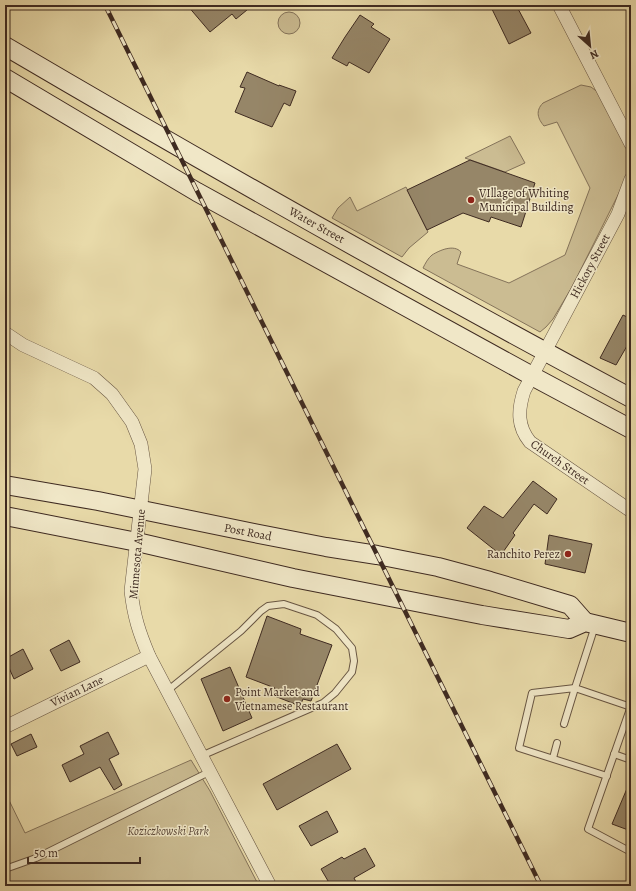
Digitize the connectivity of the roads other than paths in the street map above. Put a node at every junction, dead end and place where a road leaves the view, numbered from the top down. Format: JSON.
{"nodes":[{"id":1,"x":559,"y":5,"type":"edge"},
{"id":2,"x":5,"y":46,"type":"edge"},
{"id":3,"x":5,"y":78,"type":"edge"},
{"id":4,"x":631,"y":144,"type":"edge"},
{"id":5,"x":631,"y":179,"type":"edge"},
{"id":6,"x":5,"y":333,"type":"edge"},
{"id":7,"x":545,"y":352,"type":"junction"},
{"id":8,"x":532,"y":376,"type":"junction"},
{"id":9,"x":631,"y":398,"type":"edge"},
{"id":10,"x":631,"y":429,"type":"edge"},
{"id":11,"x":5,"y":485,"type":"edge"},
{"id":12,"x":140,"y":510,"type":"junction"},
{"id":13,"x":631,"y":511,"type":"edge"},
{"id":14,"x":5,"y":516,"type":"edge"},
{"id":15,"x":137,"y":542,"type":"junction"},
{"id":16,"x":590,"y":624,"type":"junction"},
{"id":17,"x":631,"y":633,"type":"edge"},
{"id":18,"x":149,"y":656,"type":"junction"},
{"id":19,"x":575,"y":688,"type":"junction"},
{"id":20,"x":167,"y":691,"type":"junction"},
{"id":21,"x":631,"y":707,"type":"edge"},
{"id":22,"x":564,"y":724,"type":"dead end"},
{"id":23,"x":5,"y":727,"type":"edge"},
{"id":24,"x":558,"y":743,"type":"dead end"},
{"id":25,"x":614,"y":754,"type":"junction"},
{"id":26,"x":201,"y":756,"type":"junction"},
{"id":27,"x":553,"y":758,"type":"junction"},
{"id":28,"x":631,"y":760,"type":"edge"},
{"id":29,"x":209,"y":772,"type":"junction"},
{"id":30,"x":607,"y":776,"type":"junction"},
{"id":31,"x":631,"y":852,"type":"edge"},
{"id":32,"x":5,"y":869,"type":"edge"},
{"id":33,"x":270,"y":886,"type":"edge"}],
"edges":[{"from":1,"to":4,"type":"street"},
{"from":2,"to":7,"type":"main road","name":"Water Street"},
{"from":3,"to":8,"type":"main road"},
{"from":5,"to":7,"type":"street","name":"Hickory Street"},
{"from":6,"to":12,"type":"street","name":"Minnesota Avenue"},
{"from":7,"to":8,"type":"street","name":"Church Street"},
{"from":7,"to":9,"type":"main road","name":"Water Street"},
{"from":8,"to":10,"type":"main road"},
{"from":8,"to":13,"type":"street","name":"Church Street"},
{"from":11,"to":12,"type":"main road","name":"Post Road"},
{"from":12,"to":15,"type":"street","name":"Minnesota Avenue"},
{"from":12,"to":16,"type":"main road","name":"Post Road"},
{"from":14,"to":15,"type":"main road"},
{"from":15,"to":16,"type":"main road"},
{"from":15,"to":18,"type":"street","name":"Minnesota Avenue"},
{"from":16,"to":17,"type":"main road"},
{"from":16,"to":19,"type":"lane"},
{"from":18,"to":20,"type":"street","name":"Minnesota Avenue"},
{"from":18,"to":23,"type":"street","name":"Vivian Lane"},
{"from":19,"to":21,"type":"lane"},
{"from":19,"to":22,"type":"lane"},
{"from":19,"to":27,"type":"lane"},
{"from":20,"to":26,"type":"street","name":"Minnesota Avenue"},
{"from":20,"to":26,"type":"lane"},
{"from":21,"to":25,"type":"lane"},
{"from":24,"to":27,"type":"lane"},
{"from":25,"to":28,"type":"lane"},
{"from":25,"to":30,"type":"lane"},
{"from":26,"to":29,"type":"street","name":"Minnesota Avenue"},
{"from":27,"to":30,"type":"lane"},
{"from":29,"to":32,"type":"lane"},
{"from":29,"to":33,"type":"street","name":"Minnesota Avenue"},
{"from":30,"to":31,"type":"lane"}]}
